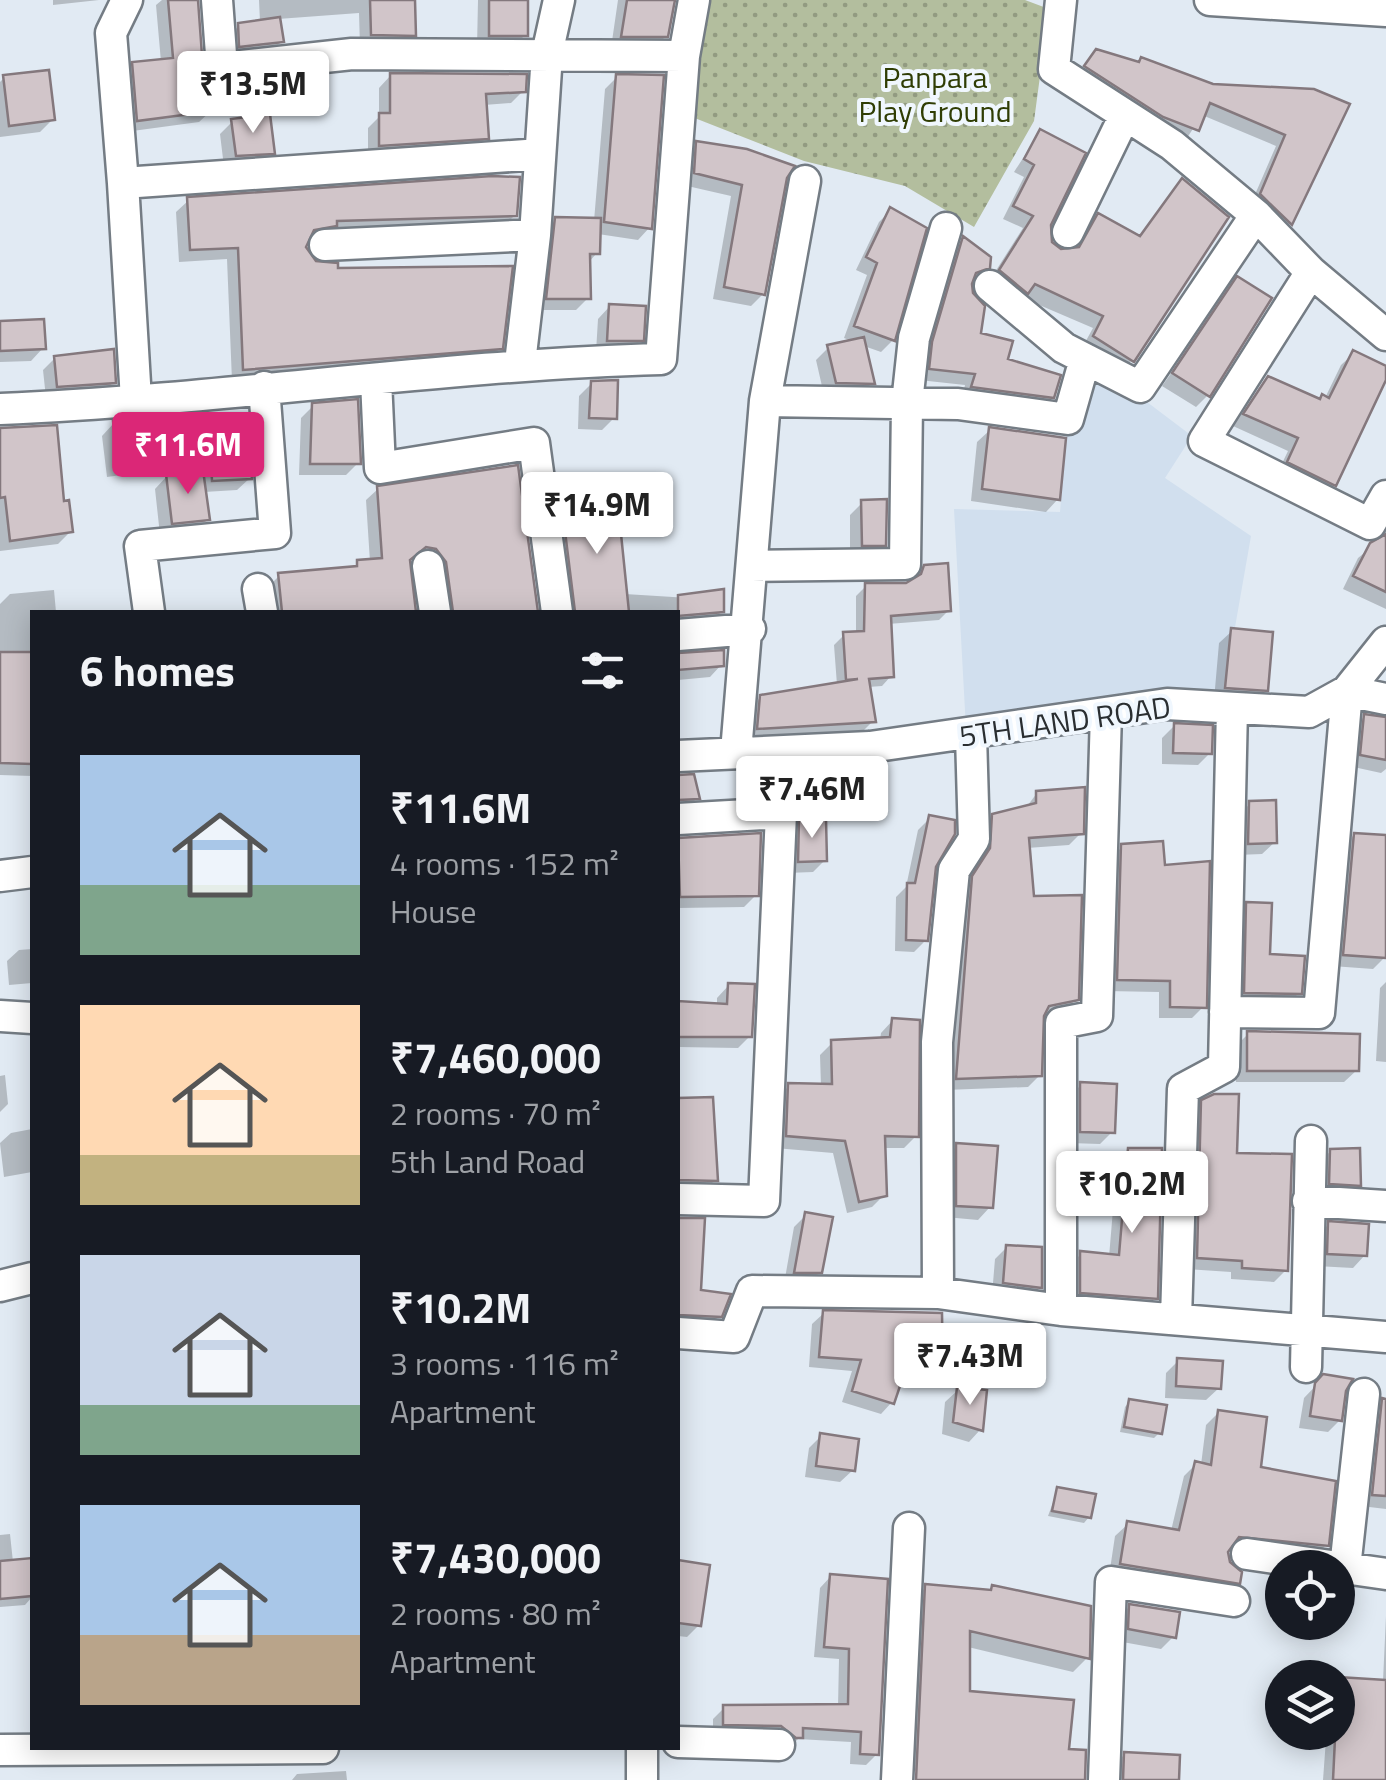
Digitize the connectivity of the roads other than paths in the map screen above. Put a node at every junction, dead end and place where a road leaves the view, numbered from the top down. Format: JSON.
{"nodes":[{"id":1,"x":127,"y":0,"type":"edge"},
{"id":2,"x":217,"y":0,"type":"edge"},
{"id":3,"x":559,"y":0,"type":"edge"},
{"id":4,"x":694,"y":0,"type":"edge"},
{"id":5,"x":1061,"y":0,"type":"edge"},
{"id":6,"x":1210,"y":0,"type":"edge"},
{"id":7,"x":1386,"y":11,"type":"edge"},
{"id":8,"x":546,"y":54,"type":"junction"},
{"id":9,"x":684,"y":56,"type":"junction"},
{"id":10,"x":1125,"y":115,"type":"junction"},
{"id":11,"x":540,"y":154,"type":"junction"},
{"id":12,"x":805,"y":181,"type":"dead end"},
{"id":13,"x":123,"y":183,"type":"junction"},
{"id":14,"x":1256,"y":215,"type":"junction"},
{"id":15,"x":946,"y":228,"type":"dead end"},
{"id":16,"x":1068,"y":232,"type":"dead end"},
{"id":17,"x":535,"y":235,"type":"junction"},
{"id":18,"x":325,"y":245,"type":"dead end"},
{"id":19,"x":1311,"y":272,"type":"junction"},
{"id":20,"x":990,"y":286,"type":"dead end"},
{"id":21,"x":1386,"y":335,"type":"edge"},
{"id":22,"x":1086,"y":358,"type":"junction"},
{"id":23,"x":520,"y":363,"type":"junction"},
{"id":24,"x":376,"y":380,"type":"junction"},
{"id":25,"x":264,"y":387,"type":"junction"},
{"id":26,"x":136,"y":400,"type":"junction"},
{"id":27,"x":765,"y":401,"type":"junction"},
{"id":28,"x":906,"y":403,"type":"junction"},
{"id":29,"x":0,"y":409,"type":"edge"},
{"id":30,"x":1386,"y":496,"type":"edge"},
{"id":31,"x":428,"y":566,"type":"dead end"},
{"id":32,"x":752,"y":566,"type":"junction"},
{"id":33,"x":150,"y":610,"type":"edge"},
{"id":34,"x":434,"y":610,"type":"edge"},
{"id":35,"x":558,"y":610,"type":"edge"},
{"id":36,"x":750,"y":629,"type":"junction"},
{"id":37,"x":680,"y":635,"type":"edge"},
{"id":38,"x":1386,"y":642,"type":"edge"},
{"id":39,"x":1347,"y":692,"type":"junction"},
{"id":40,"x":1386,"y":699,"type":"edge"},
{"id":41,"x":1232,"y":708,"type":"junction"},
{"id":42,"x":1106,"y":714,"type":"junction"},
{"id":43,"x":971,"y":735,"type":"junction"},
{"id":44,"x":736,"y":752,"type":"junction"},
{"id":45,"x":680,"y":756,"type":"edge"},
{"id":46,"x":680,"y":818,"type":"edge"},
{"id":47,"x":30,"y":872,"type":"edge"},
{"id":48,"x":0,"y":876,"type":"edge"},
{"id":49,"x":1225,"y":1012,"type":"junction"},
{"id":50,"x":0,"y":1016,"type":"edge"},
{"id":51,"x":30,"y":1018,"type":"edge"},
{"id":52,"x":1311,"y":1141,"type":"dead end"},
{"id":53,"x":680,"y":1199,"type":"edge"},
{"id":54,"x":1308,"y":1201,"type":"junction"},
{"id":55,"x":1386,"y":1206,"type":"edge"},
{"id":56,"x":30,"y":1278,"type":"edge"},
{"id":57,"x":0,"y":1286,"type":"edge"},
{"id":58,"x":938,"y":1294,"type":"junction"},
{"id":59,"x":1062,"y":1310,"type":"junction"},
{"id":60,"x":1176,"y":1319,"type":"junction"},
{"id":61,"x":680,"y":1333,"type":"edge"},
{"id":62,"x":1304,"y":1333,"type":"junction"},
{"id":63,"x":1386,"y":1337,"type":"edge"},
{"id":64,"x":1306,"y":1367,"type":"dead end"},
{"id":65,"x":1364,"y":1394,"type":"dead end"},
{"id":66,"x":908,"y":1528,"type":"dead end"},
{"id":67,"x":1348,"y":1550,"type":"edge"},
{"id":68,"x":1247,"y":1554,"type":"dead end"},
{"id":69,"x":1265,"y":1557,"type":"edge"},
{"id":70,"x":1355,"y":1569,"type":"edge"},
{"id":71,"x":1386,"y":1574,"type":"edge"},
{"id":72,"x":1234,"y":1601,"type":"dead end"},
{"id":73,"x":680,"y":1742,"type":"edge"},
{"id":74,"x":779,"y":1745,"type":"dead end"},
{"id":75,"x":0,"y":1750,"type":"edge"},
{"id":76,"x":301,"y":1750,"type":"edge"},
{"id":77,"x":642,"y":1750,"type":"edge"},
{"id":78,"x":127,"y":1766,"type":"edge"},
{"id":79,"x":642,"y":1780,"type":"edge"},
{"id":80,"x":897,"y":1780,"type":"edge"},
{"id":81,"x":1104,"y":1780,"type":"edge"}],
"edges":[{"from":1,"to":13,"type":"street"},
{"from":2,"to":8,"type":"street"},
{"from":3,"to":8,"type":"street"},
{"from":4,"to":9,"type":"street"},
{"from":5,"to":10,"type":"street"},
{"from":6,"to":7,"type":"street"},
{"from":8,"to":9,"type":"street"},
{"from":8,"to":11,"type":"street"},
{"from":9,"to":23,"type":"street"},
{"from":10,"to":14,"type":"street"},
{"from":10,"to":16,"type":"street"},
{"from":11,"to":13,"type":"street"},
{"from":11,"to":17,"type":"street"},
{"from":12,"to":27,"type":"street"},
{"from":13,"to":26,"type":"street"},
{"from":14,"to":19,"type":"street"},
{"from":14,"to":22,"type":"street"},
{"from":15,"to":28,"type":"street"},
{"from":17,"to":18,"type":"street"},
{"from":17,"to":23,"type":"street"},
{"from":19,"to":21,"type":"street"},
{"from":19,"to":30,"type":"street"},
{"from":20,"to":22,"type":"street"},
{"from":22,"to":28,"type":"street"},
{"from":23,"to":24,"type":"street"},
{"from":24,"to":25,"type":"street"},
{"from":24,"to":35,"type":"street"},
{"from":25,"to":26,"type":"street"},
{"from":25,"to":33,"type":"street"},
{"from":26,"to":29,"type":"street"},
{"from":27,"to":28,"type":"street"},
{"from":27,"to":32,"type":"street"},
{"from":28,"to":32,"type":"street"},
{"from":31,"to":34,"type":"street"},
{"from":32,"to":36,"type":"street"},
{"from":36,"to":37,"type":"street"},
{"from":36,"to":44,"type":"street"},
{"from":38,"to":39,"type":"street"},
{"from":39,"to":40,"type":"street"},
{"from":39,"to":41,"type":"street","name":"5TH LAND ROAD"},
{"from":39,"to":49,"type":"street"},
{"from":41,"to":42,"type":"street","name":"5TH LAND ROAD"},
{"from":41,"to":49,"type":"street"},
{"from":42,"to":43,"type":"street","name":"5TH LAND ROAD"},
{"from":42,"to":59,"type":"street"},
{"from":43,"to":44,"type":"street","name":"5TH LAND ROAD"},
{"from":43,"to":58,"type":"street"},
{"from":44,"to":45,"type":"street","name":"5TH LAND ROAD"},
{"from":46,"to":53,"type":"street"},
{"from":47,"to":48,"type":"street"},
{"from":49,"to":60,"type":"street"},
{"from":50,"to":51,"type":"street"},
{"from":52,"to":54,"type":"street"},
{"from":54,"to":55,"type":"street"},
{"from":54,"to":62,"type":"street"},
{"from":56,"to":57,"type":"street"},
{"from":58,"to":59,"type":"street"},
{"from":58,"to":61,"type":"street"},
{"from":59,"to":60,"type":"street"},
{"from":60,"to":62,"type":"street"},
{"from":62,"to":63,"type":"street"},
{"from":62,"to":64,"type":"street"},
{"from":65,"to":67,"type":"street"},
{"from":66,"to":80,"type":"street"},
{"from":68,"to":69,"type":"street"},
{"from":70,"to":71,"type":"street"},
{"from":72,"to":81,"type":"street"},
{"from":73,"to":74,"type":"street"},
{"from":75,"to":78,"type":"street"},
{"from":76,"to":78,"type":"street"},
{"from":77,"to":79,"type":"street"}]}
